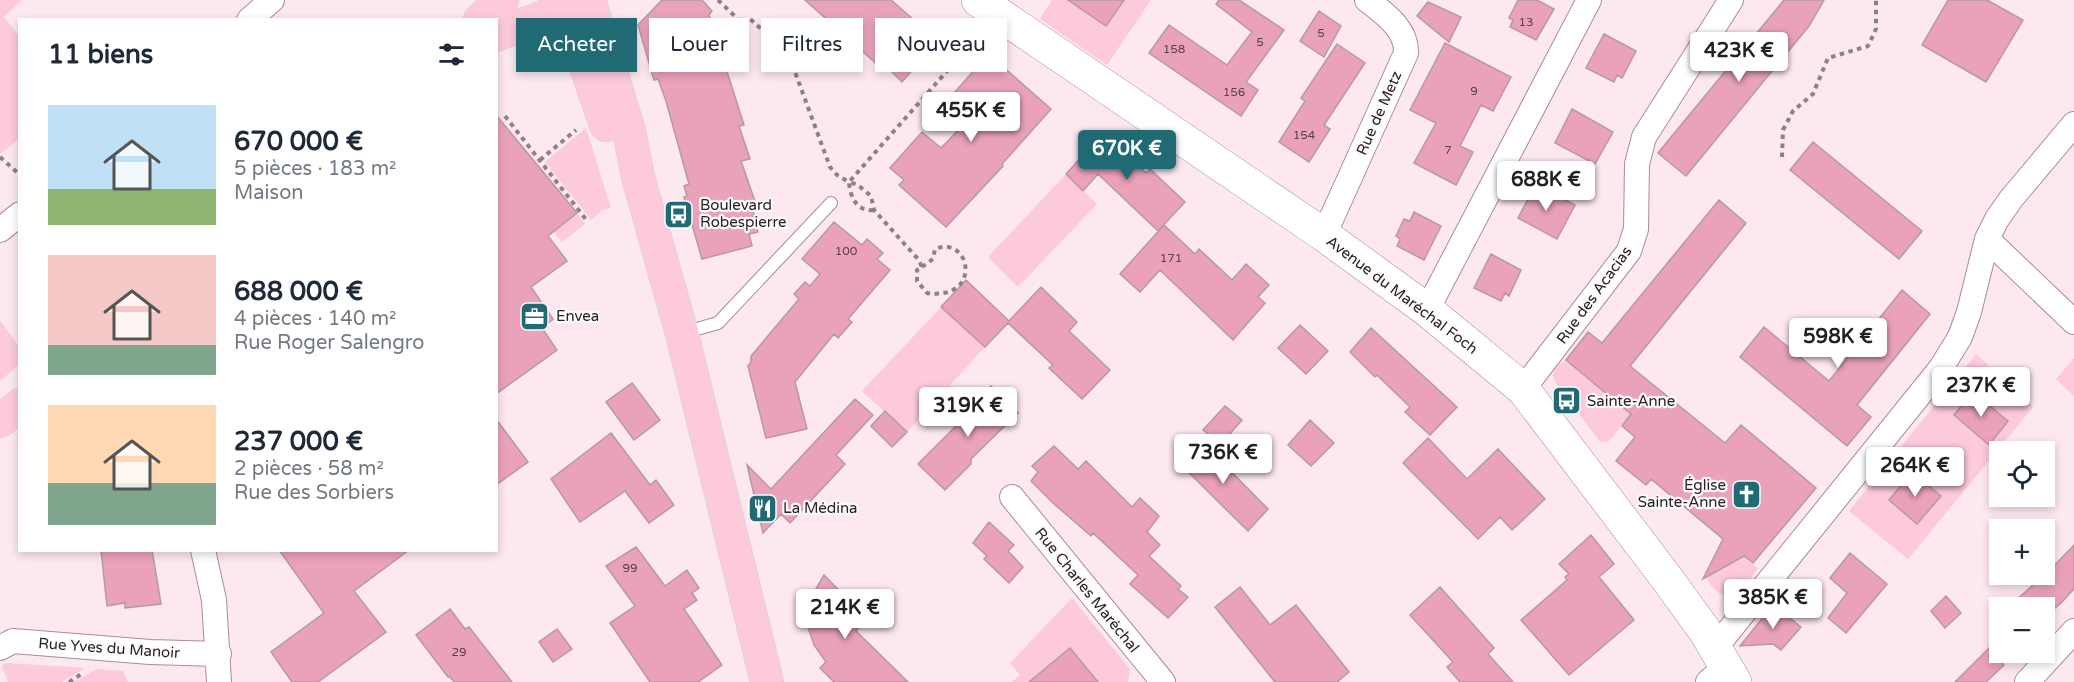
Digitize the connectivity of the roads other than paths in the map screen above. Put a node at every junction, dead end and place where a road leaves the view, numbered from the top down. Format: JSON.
{"nodes":[{"id":1,"x":272,"y":0,"type":"edge"},
{"id":2,"x":502,"y":0,"type":"edge"},
{"id":3,"x":1367,"y":0,"type":"edge"},
{"id":4,"x":1589,"y":0,"type":"edge"},
{"id":5,"x":1731,"y":0,"type":"edge"},
{"id":6,"x":572,"y":2,"type":"edge"},
{"id":7,"x":980,"y":16,"type":"edge"},
{"id":8,"x":251,"y":18,"type":"edge"},
{"id":9,"x":482,"y":18,"type":"edge"},
{"id":10,"x":498,"y":34,"type":"edge"},
{"id":11,"x":2074,"y":124,"type":"edge"},
{"id":12,"x":831,"y":203,"type":"dead end"},
{"id":13,"x":18,"y":216,"type":"edge"},
{"id":14,"x":0,"y":230,"type":"edge"},
{"id":15,"x":1324,"y":236,"type":"junction"},
{"id":16,"x":1987,"y":239,"type":"junction"},
{"id":17,"x":1427,"y":310,"type":"junction"},
{"id":18,"x":2074,"y":322,"type":"edge"},
{"id":19,"x":682,"y":334,"type":"junction"},
{"id":20,"x":1522,"y":389,"type":"junction"},
{"id":21,"x":18,"y":407,"type":"edge"},
{"id":22,"x":0,"y":421,"type":"edge"},
{"id":23,"x":1012,"y":497,"type":"dead end"},
{"id":24,"x":203,"y":552,"type":"edge"},
{"id":25,"x":2074,"y":631,"type":"edge"},
{"id":26,"x":0,"y":648,"type":"edge"},
{"id":27,"x":219,"y":654,"type":"junction"},
{"id":28,"x":1721,"y":670,"type":"edge"},
{"id":29,"x":219,"y":682,"type":"edge"},
{"id":30,"x":767,"y":682,"type":"edge"},
{"id":31,"x":1163,"y":682,"type":"edge"},
{"id":32,"x":2027,"y":682,"type":"edge"}],
"edges":[{"from":1,"to":8,"type":"street"},
{"from":2,"to":9,"type":"main road"},
{"from":3,"to":15,"type":"street","name":"Rue de Metz"},
{"from":4,"to":17,"type":"street"},
{"from":5,"to":20,"type":"street","name":"Rue des Acacias"},
{"from":6,"to":10,"type":"main road"},
{"from":6,"to":19,"type":"main road"},
{"from":7,"to":15,"type":"street","name":"Avenue du Maréchal Foch"},
{"from":11,"to":16,"type":"street"},
{"from":12,"to":19,"type":"lane"},
{"from":13,"to":14,"type":"street"},
{"from":15,"to":17,"type":"street","name":"Avenue du Maréchal Foch"},
{"from":16,"to":18,"type":"street"},
{"from":16,"to":28,"type":"street"},
{"from":17,"to":20,"type":"street","name":"Avenue du Maréchal Foch"},
{"from":19,"to":30,"type":"main road"},
{"from":20,"to":28,"type":"street","name":"Avenue du Maréchal Foch"},
{"from":21,"to":22,"type":"main road"},
{"from":23,"to":31,"type":"street","name":"Rue Charles Maréchal"},
{"from":24,"to":27,"type":"street"},
{"from":25,"to":32,"type":"street"},
{"from":26,"to":27,"type":"street","name":"Rue Yves du Manoir"},
{"from":27,"to":29,"type":"street"}]}
